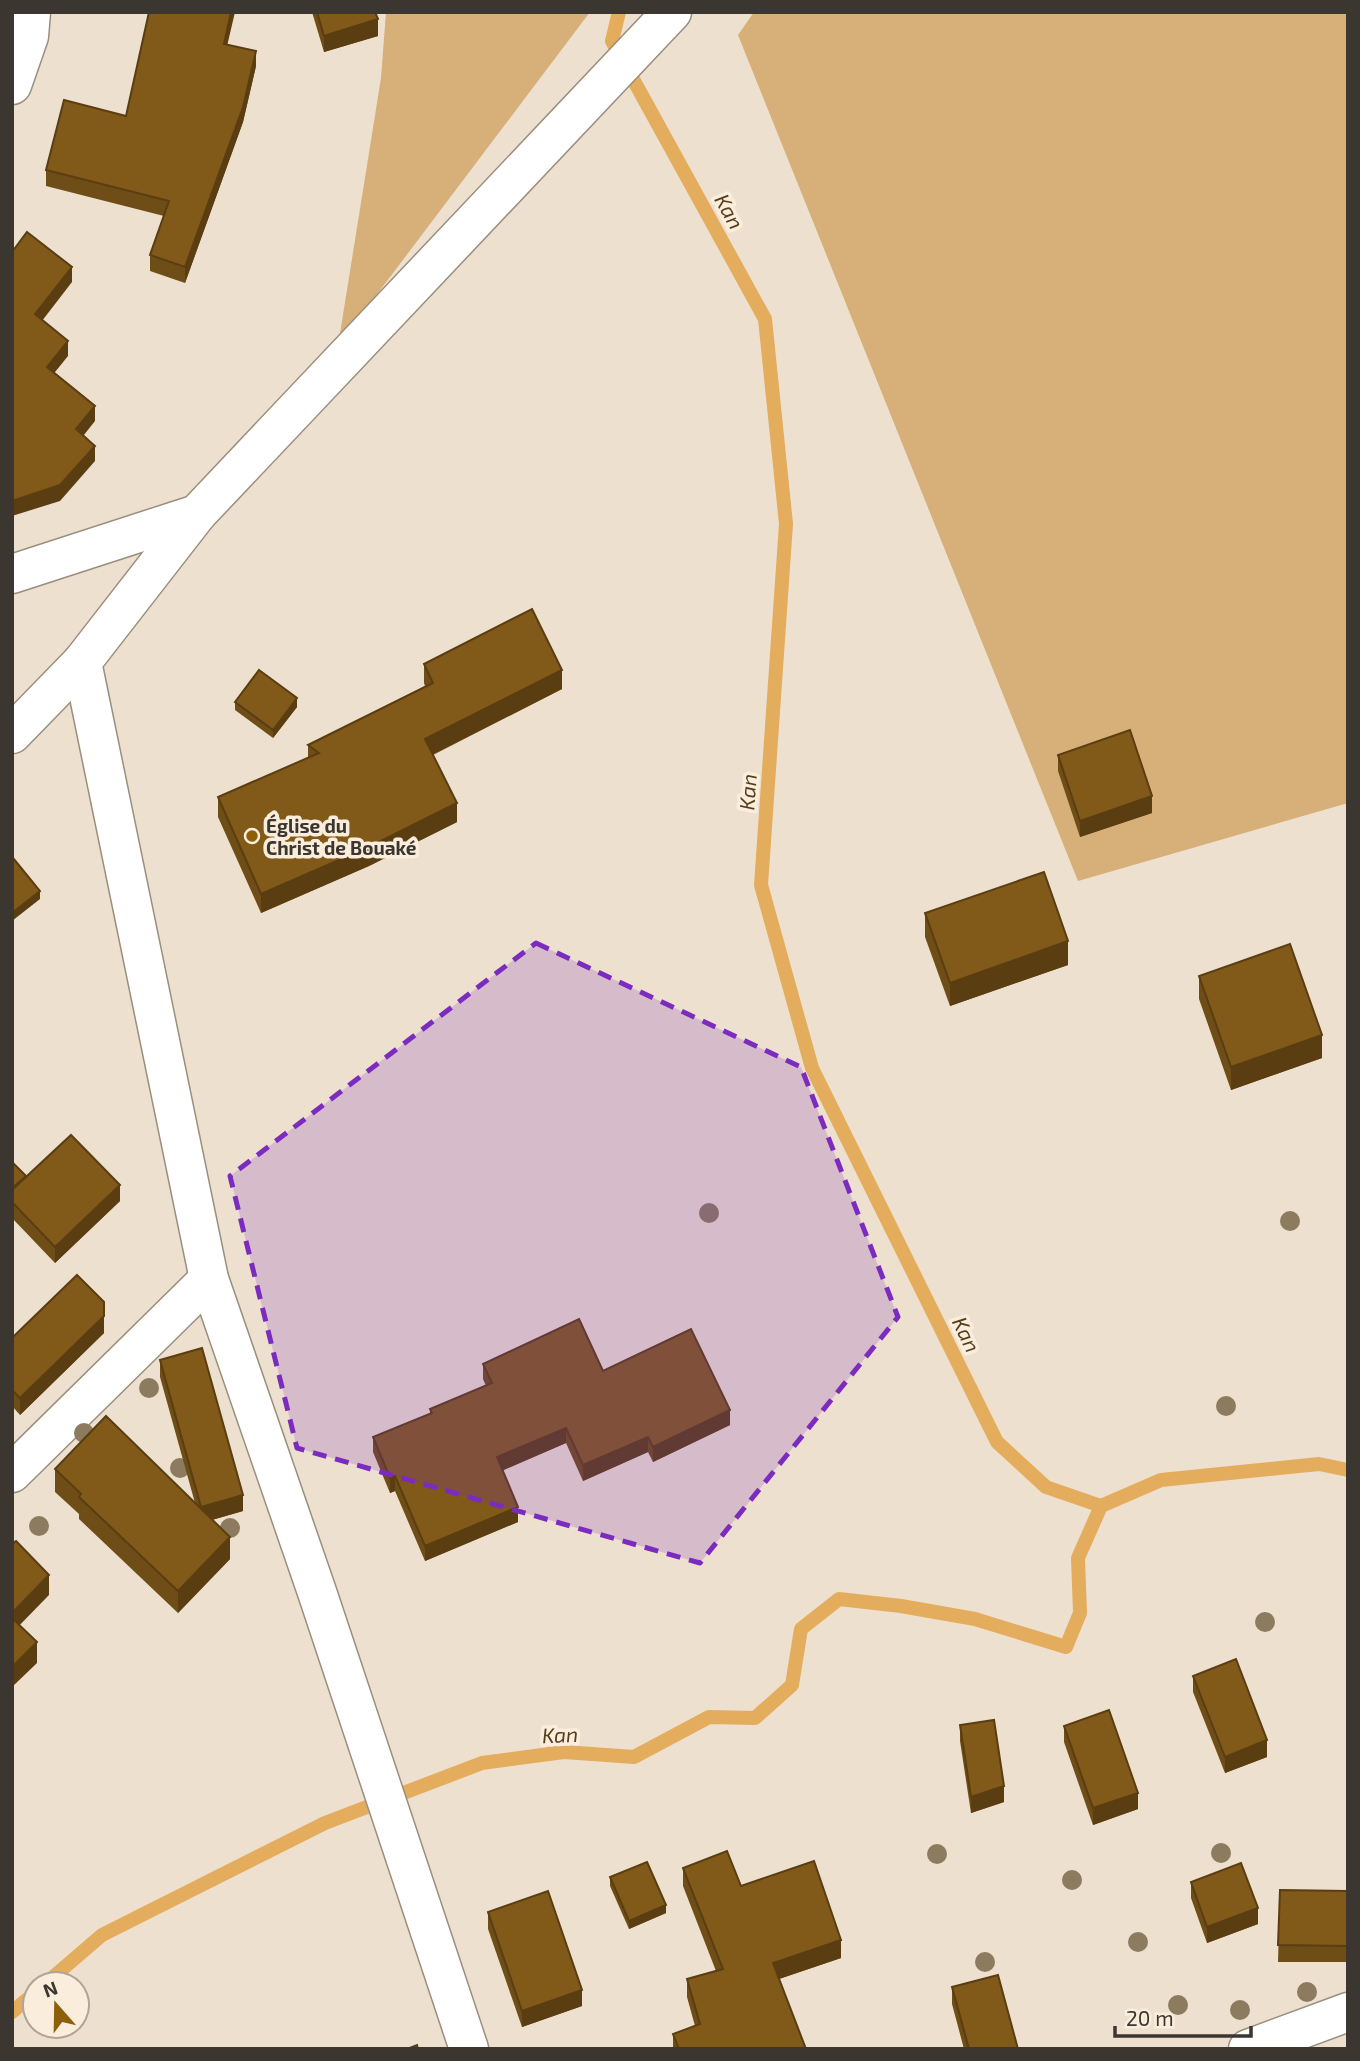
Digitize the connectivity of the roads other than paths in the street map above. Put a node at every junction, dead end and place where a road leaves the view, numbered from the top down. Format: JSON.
{"nodes":[{"id":1,"x":31,"y":12,"type":"edge"},
{"id":2,"x":672,"y":12,"type":"edge"},
{"id":3,"x":12,"y":85,"type":"edge"},
{"id":4,"x":197,"y":514,"type":"junction"},
{"id":5,"x":12,"y":574,"type":"edge"},
{"id":6,"x":82,"y":662,"type":"junction"},
{"id":7,"x":12,"y":734,"type":"edge"},
{"id":8,"x":209,"y":1279,"type":"junction"},
{"id":9,"x":12,"y":1473,"type":"edge"},
{"id":10,"x":1348,"y":2012,"type":"edge"},
{"id":11,"x":469,"y":2049,"type":"edge"},
{"id":12,"x":1248,"y":2049,"type":"edge"}],
"edges":[{"from":1,"to":3,"type":"street"},
{"from":2,"to":4,"type":"street"},
{"from":4,"to":5,"type":"street"},
{"from":4,"to":6,"type":"street"},
{"from":6,"to":7,"type":"street"},
{"from":6,"to":8,"type":"street"},
{"from":8,"to":9,"type":"street"},
{"from":8,"to":11,"type":"street"},
{"from":10,"to":12,"type":"street"}]}
